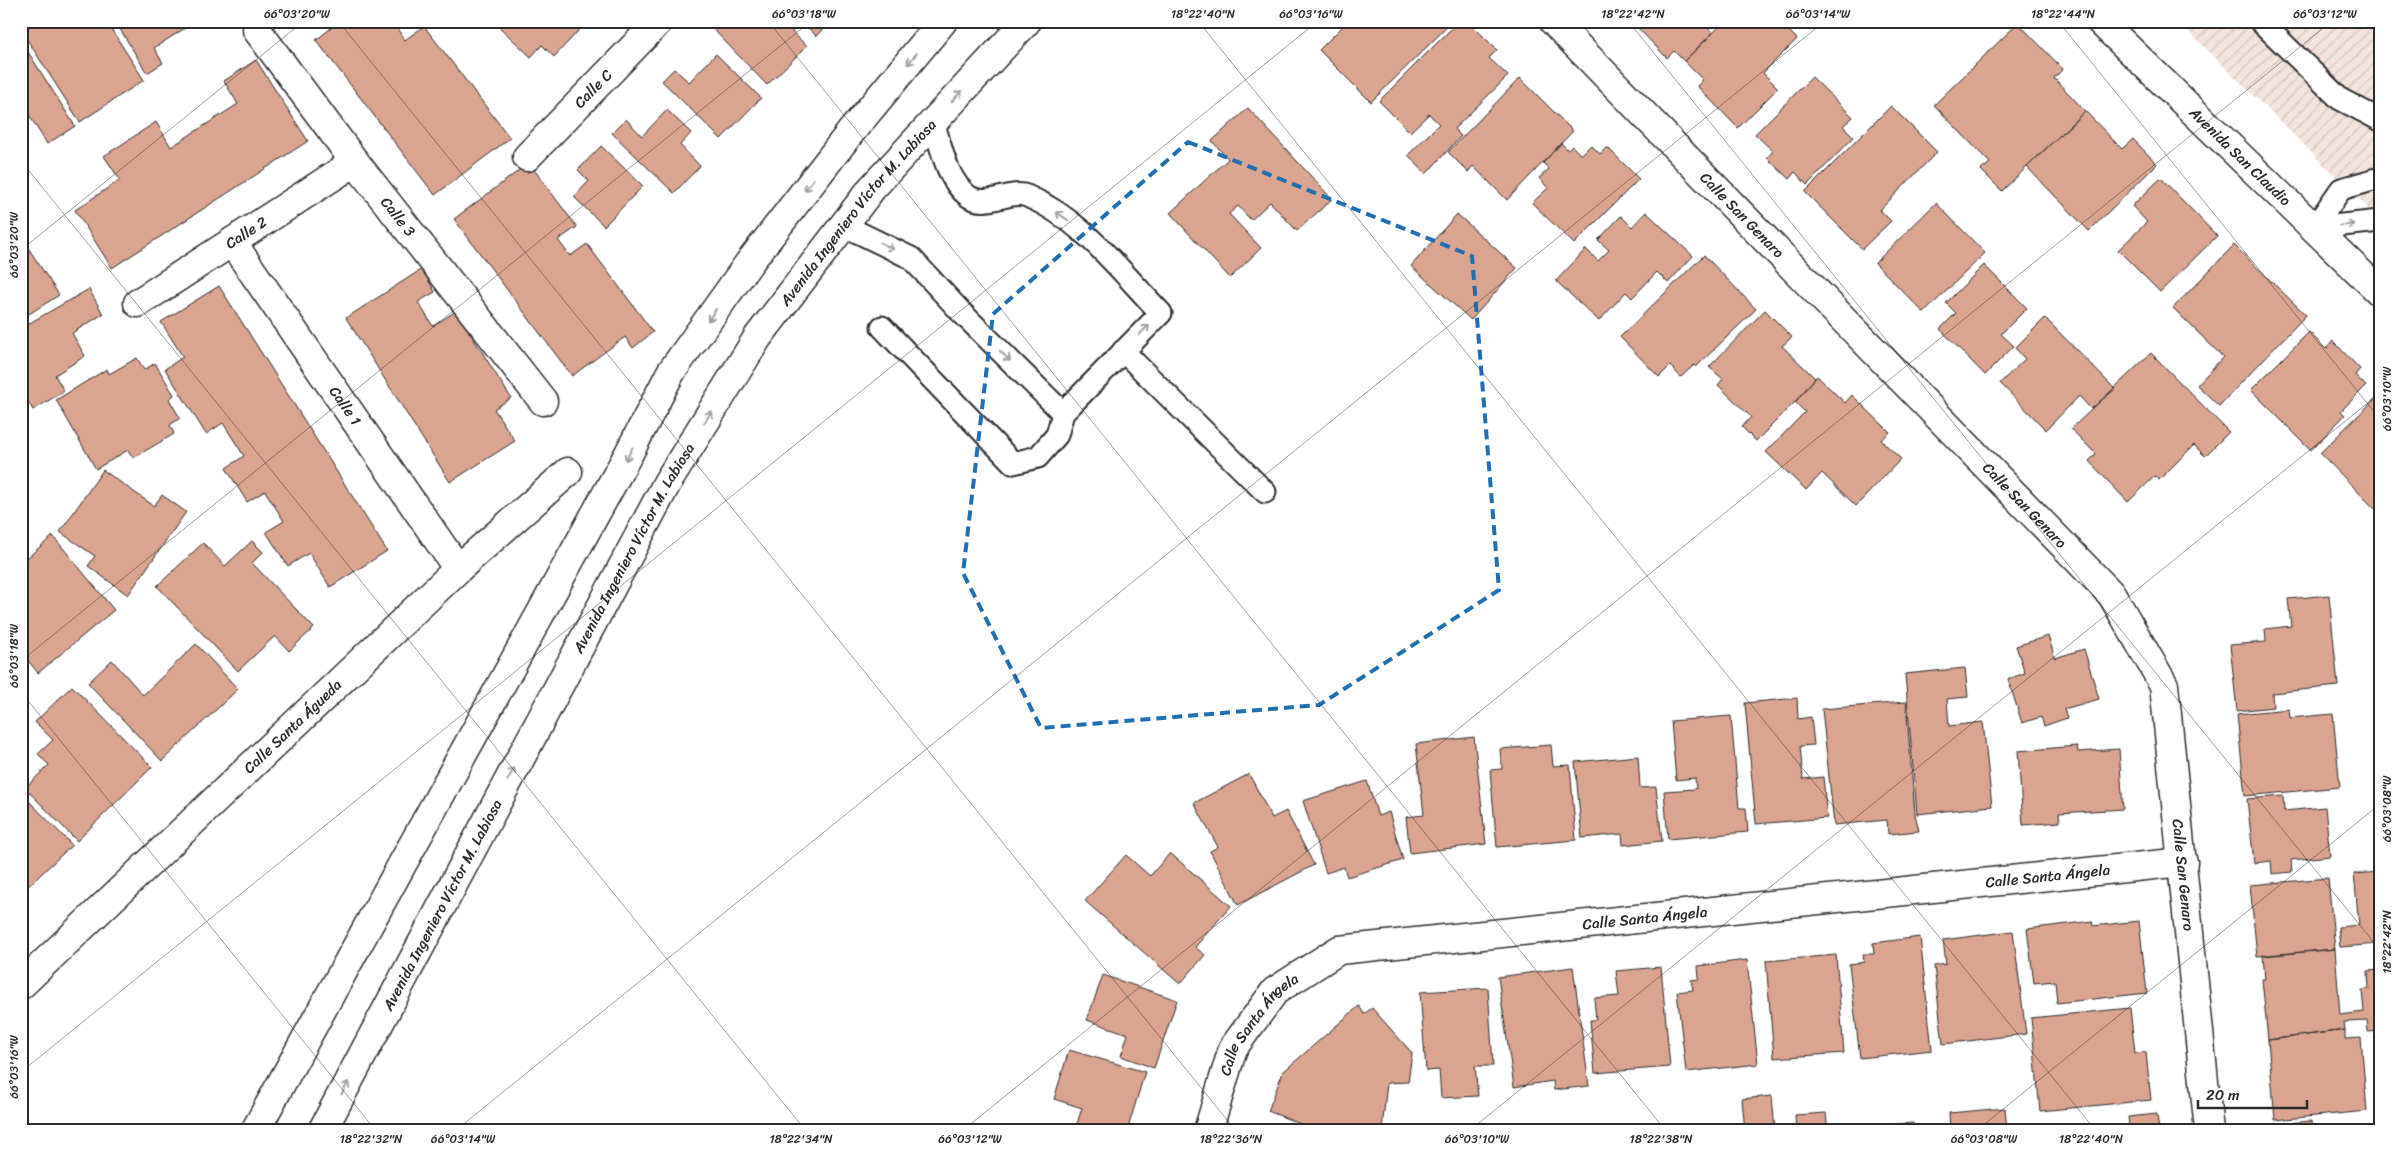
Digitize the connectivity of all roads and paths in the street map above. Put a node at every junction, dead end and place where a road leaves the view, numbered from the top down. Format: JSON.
{"nodes":[{"id":1,"x":659,"y":21,"type":"edge"},
{"id":2,"x":943,"y":21,"type":"edge"},
{"id":3,"x":1027,"y":21,"type":"edge"},
{"id":4,"x":1553,"y":21,"type":"edge"},
{"id":5,"x":2100,"y":21,"type":"edge"},
{"id":6,"x":2260,"y":21,"type":"edge"},
{"id":7,"x":257,"y":30,"type":"dead end"},
{"id":8,"x":2380,"y":120,"type":"edge"},
{"id":9,"x":933,"y":121,"type":"junction"},
{"id":10,"x":527,"y":157,"type":"dead end"},
{"id":11,"x":354,"y":162,"type":"junction"},
{"id":12,"x":2380,"y":178,"type":"edge"},
{"id":13,"x":2380,"y":221,"type":"edge"},
{"id":14,"x":843,"y":225,"type":"junction"},
{"id":15,"x":2314,"y":228,"type":"junction"},
{"id":16,"x":232,"y":242,"type":"junction"},
{"id":17,"x":2380,"y":292,"type":"edge"},
{"id":18,"x":138,"y":303,"type":"dead end"},
{"id":19,"x":882,"y":327,"type":"dead end"},
{"id":20,"x":1123,"y":351,"type":"junction"},
{"id":21,"x":543,"y":401,"type":"dead end"},
{"id":22,"x":1063,"y":413,"type":"junction"},
{"id":23,"x":568,"y":472,"type":"dead end"},
{"id":24,"x":1265,"y":492,"type":"dead end"},
{"id":25,"x":458,"y":569,"type":"junction"},
{"id":26,"x":2183,"y":862,"type":"junction"},
{"id":27,"x":21,"y":986,"type":"edge"},
{"id":28,"x":255,"y":1131,"type":"edge"},
{"id":29,"x":322,"y":1131,"type":"edge"},
{"id":30,"x":1208,"y":1131,"type":"edge"},
{"id":31,"x":2209,"y":1131,"type":"edge"}],
"edges":[{"from":1,"to":10,"type":"street","name":"Calle C"},
{"from":2,"to":28,"type":"street","one_way":true},
{"from":9,"to":3,"type":"street","name":"Avenida Ingeniero Víctor M. Labiosa","one_way":true},
{"from":4,"to":26,"type":"street","name":"Calle San Genaro"},
{"from":5,"to":15,"type":"street","name":"Avenida San Claudio"},
{"from":6,"to":8,"type":"lane"},
{"from":7,"to":11,"type":"street","name":"Calle 3"},
{"from":9,"to":14,"type":"street","name":"Avenida Ingeniero Víctor M. Labiosa"},
{"from":20,"to":9,"type":"lane","one_way":true},
{"from":11,"to":16,"type":"street","name":"Calle 2"},
{"from":11,"to":21,"type":"street","name":"Calle 3"},
{"from":12,"to":15,"type":"lane"},
{"from":15,"to":13,"type":"lane","one_way":true},
{"from":14,"to":22,"type":"lane","one_way":true},
{"from":29,"to":14,"type":"street","name":"Avenida Ingeniero Víctor M. Labiosa","one_way":true},
{"from":15,"to":17,"type":"street","name":"Avenida San Claudio"},
{"from":16,"to":18,"type":"street","name":"Calle 2"},
{"from":16,"to":25,"type":"street","name":"Calle 1"},
{"from":19,"to":22,"type":"lane"},
{"from":20,"to":22,"type":"lane"},
{"from":20,"to":24,"type":"lane"},
{"from":23,"to":25,"type":"street","name":"Calle Santa Águeda"},
{"from":25,"to":27,"type":"street","name":"Calle Santa Águeda"},
{"from":26,"to":30,"type":"street","name":"Calle Santa Ángela"},
{"from":26,"to":31,"type":"street","name":"Calle San Genaro"}]}
